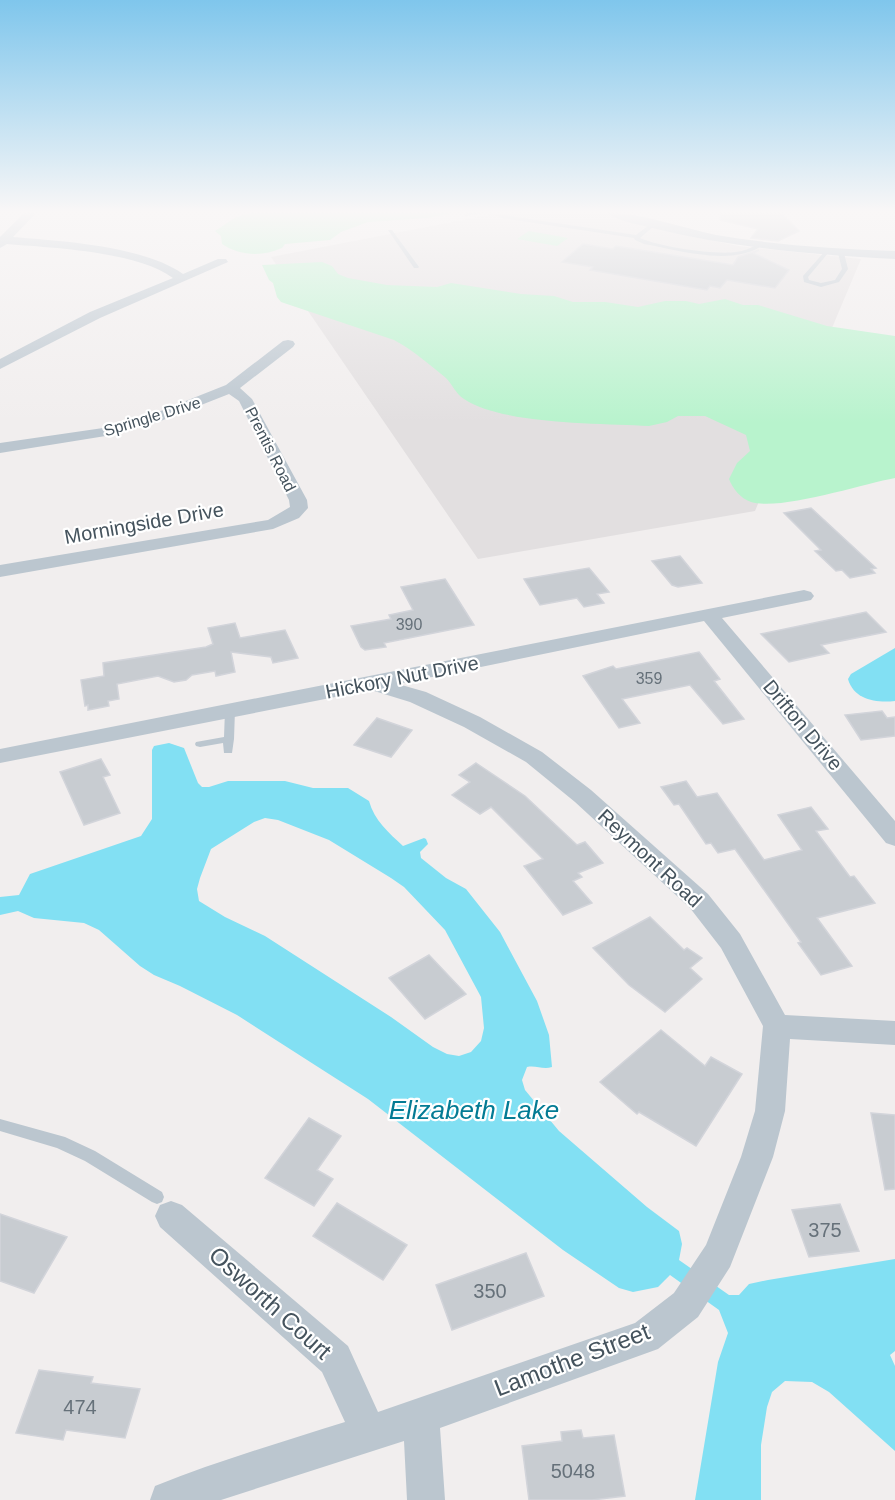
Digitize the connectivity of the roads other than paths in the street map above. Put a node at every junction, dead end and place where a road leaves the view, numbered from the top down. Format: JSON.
{"nodes":[{"id":1,"x":170,"y":283,"type":"edge"},
{"id":2,"x":813,"y":283,"type":"edge"},
{"id":3,"x":828,"y":283,"type":"edge"},
{"id":4,"x":288,"y":344,"type":"dead end"},
{"id":5,"x":0,"y":365,"type":"edge"},
{"id":6,"x":231,"y":388,"type":"junction"},
{"id":7,"x":0,"y":448,"type":"edge"},
{"id":8,"x":293,"y":514,"type":"joint"},
{"id":9,"x":0,"y":572,"type":"edge"},
{"id":10,"x":804,"y":596,"type":"dead end"},
{"id":11,"x":709,"y":614,"type":"junction"},
{"id":12,"x":373,"y":683,"type":"junction"},
{"id":13,"x":230,"y":710,"type":"junction"},
{"id":14,"x":229,"y":739,"type":"junction"},
{"id":15,"x":200,"y":744,"type":"dead end"},
{"id":16,"x":228,"y":751,"type":"dead end"},
{"id":17,"x":0,"y":756,"type":"edge"},
{"id":18,"x":895,"y":837,"type":"edge"},
{"id":19,"x":777,"y":1026,"type":"junction"},
{"id":20,"x":895,"y":1033,"type":"edge"},
{"id":21,"x":0,"y":1125,"type":"edge"},
{"id":22,"x":164,"y":1206,"type":"joint"},
{"id":23,"x":421,"y":1418,"type":"junction"},
{"id":24,"x":368,"y":1434,"type":"junction"},
{"id":25,"x":169,"y":1500,"type":"edge"},
{"id":26,"x":426,"y":1500,"type":"edge"}],
"edges":[{"from":1,"to":5,"type":"street"},
{"from":2,"to":3,"type":"lane"},
{"from":4,"to":6,"type":"street","name":"Springle Drive"},
{"from":6,"to":7,"type":"street","name":"Springle Drive"},
{"from":6,"to":8,"type":"street","name":"Prentis Road"},
{"from":8,"to":9,"type":"street","name":"Morningside Drive"},
{"from":10,"to":11,"type":"street","name":"Hickory Nut Drive"},
{"from":11,"to":12,"type":"street","name":"Hickory Nut Drive"},
{"from":11,"to":18,"type":"street","name":"Drifton Drive"},
{"from":12,"to":13,"type":"street","name":"Hickory Nut Drive"},
{"from":12,"to":19,"type":"street","name":"Reymont Road"},
{"from":13,"to":14,"type":"lane"},
{"from":13,"to":17,"type":"street","name":"Hickory Nut Drive"},
{"from":14,"to":15,"type":"lane"},
{"from":14,"to":16,"type":"lane"},
{"from":19,"to":20,"type":"street"},
{"from":19,"to":23,"type":"street","name":"Lamothe Street"},
{"from":21,"to":22,"type":"lane"},
{"from":22,"to":24,"type":"street","name":"Osworth Court"},
{"from":23,"to":24,"type":"street","name":"Lamothe Street"},
{"from":23,"to":26,"type":"street"},
{"from":24,"to":25,"type":"street","name":"Lamothe Street"}]}
